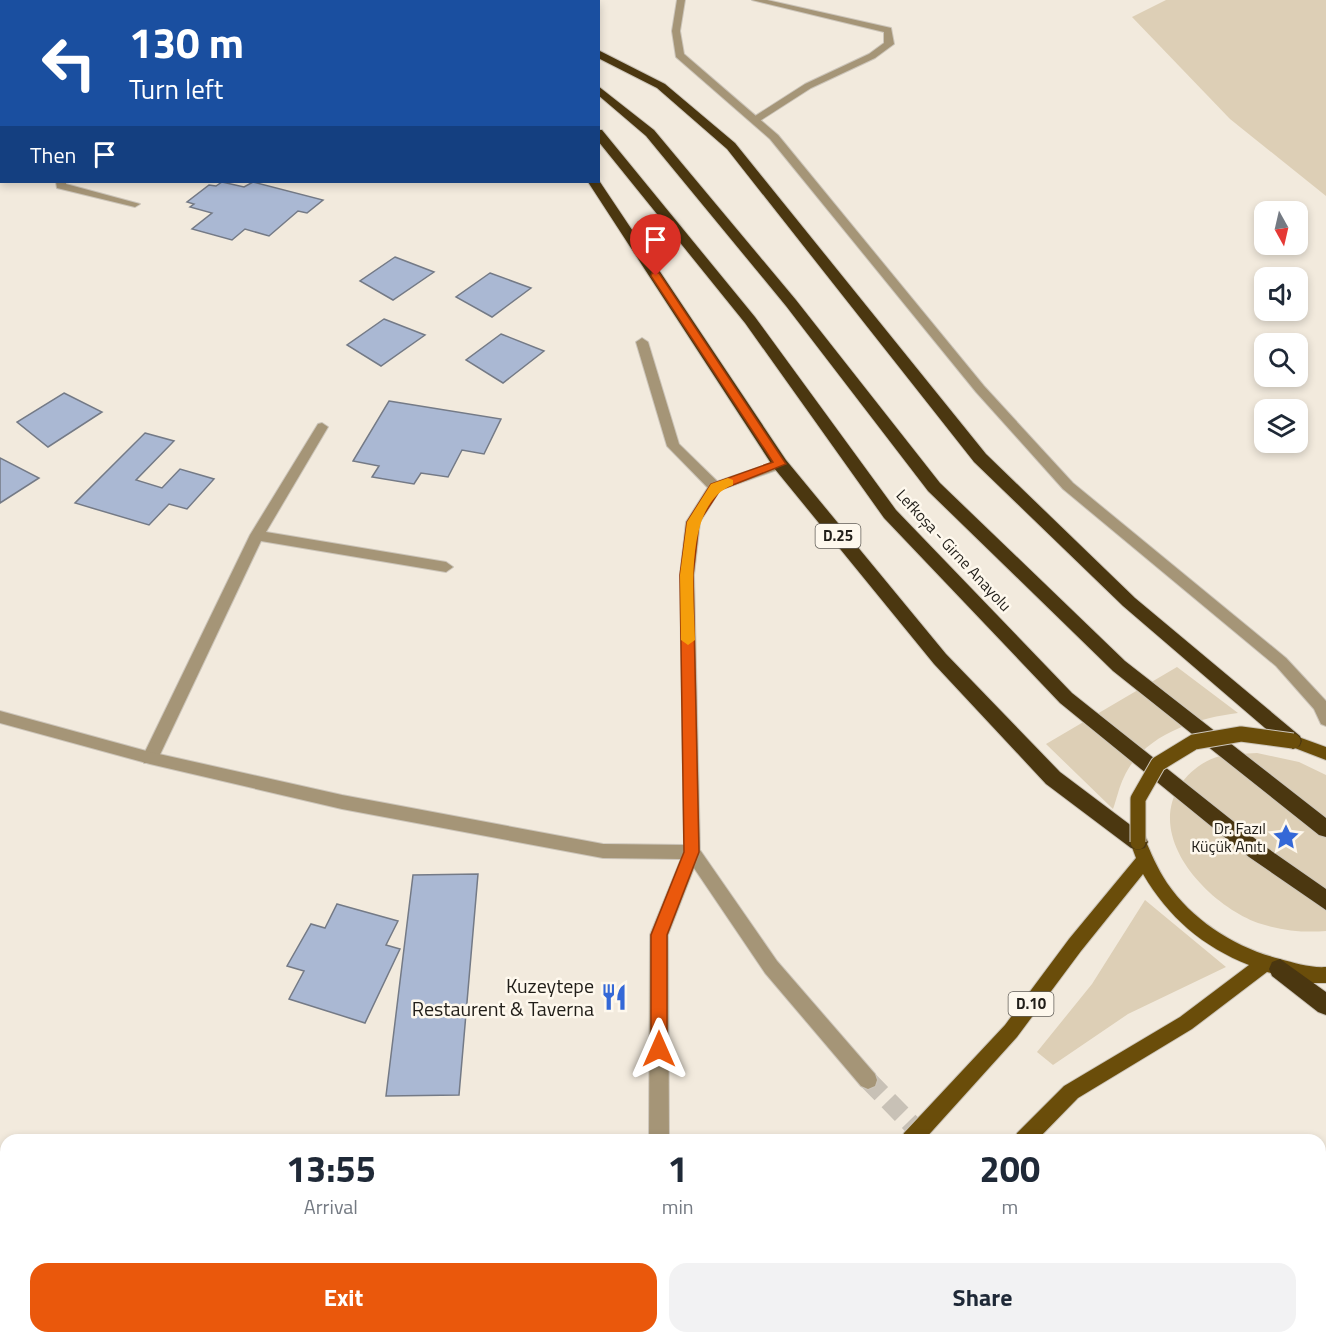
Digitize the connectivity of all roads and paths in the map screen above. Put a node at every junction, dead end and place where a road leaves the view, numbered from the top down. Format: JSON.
{"nodes":[{"id":1,"x":681,"y":0,"type":"edge"},
{"id":2,"x":756,"y":0,"type":"edge"},
{"id":3,"x":600,"y":54,"type":"edge"},
{"id":4,"x":600,"y":90,"type":"edge"},
{"id":5,"x":755,"y":120,"type":"junction"},
{"id":6,"x":600,"y":135,"type":"edge"},
{"id":7,"x":61,"y":183,"type":"edge"},
{"id":8,"x":595,"y":183,"type":"edge"},
{"id":9,"x":135,"y":204,"type":"dead end"},
{"id":10,"x":642,"y":342,"type":"dead end"},
{"id":11,"x":322,"y":427,"type":"dead end"},
{"id":12,"x":780,"y":464,"type":"junction"},
{"id":13,"x":715,"y":487,"type":"junction"},
{"id":14,"x":257,"y":535,"type":"junction"},
{"id":15,"x":446,"y":567,"type":"dead end"},
{"id":16,"x":0,"y":717,"type":"edge"},
{"id":17,"x":1326,"y":720,"type":"edge"},
{"id":18,"x":1293,"y":741,"type":"junction"},
{"id":19,"x":1326,"y":754,"type":"edge"},
{"id":20,"x":150,"y":758,"type":"junction"},
{"id":21,"x":1326,"y":829,"type":"edge"},
{"id":22,"x":1138,"y":842,"type":"junction"},
{"id":23,"x":692,"y":852,"type":"junction"},
{"id":24,"x":1144,"y":861,"type":"junction"},
{"id":25,"x":1326,"y":901,"type":"edge"},
{"id":26,"x":1271,"y":967,"type":"junction"},
{"id":27,"x":1326,"y":975,"type":"edge"},
{"id":28,"x":1326,"y":1005,"type":"edge"},
{"id":29,"x":868,"y":1080,"type":"tunnel mouth"},
{"id":30,"x":659,"y":1134,"type":"edge"},
{"id":31,"x":917,"y":1134,"type":"edge"},
{"id":32,"x":1030,"y":1134,"type":"edge"}],
"edges":[{"from":1,"to":5,"type":"street"},
{"from":2,"to":5,"type":"street"},
{"from":3,"to":18,"type":"highway"},
{"from":4,"to":21,"type":"highway","name":"Lefkoşa - Girne Anayolu"},
{"from":5,"to":17,"type":"street"},
{"from":6,"to":25,"type":"highway","name":"Lefkoşa - Girne Anayolu"},
{"from":7,"to":9,"type":"street"},
{"from":8,"to":12,"type":"highway","number":"D.25"},
{"from":10,"to":13,"type":"street"},
{"from":11,"to":14,"type":"street"},
{"from":12,"to":13,"type":"street"},
{"from":12,"to":22,"type":"highway","number":"D.25"},
{"from":13,"to":23,"type":"street"},
{"from":14,"to":15,"type":"street"},
{"from":14,"to":20,"type":"street"},
{"from":16,"to":20,"type":"street"},
{"from":18,"to":19,"type":"main road"},
{"from":18,"to":22,"type":"main road","bridge":true},
{"from":20,"to":23,"type":"street"},
{"from":22,"to":24,"type":"main road"},
{"from":23,"to":29,"type":"street"},
{"from":23,"to":30,"type":"street"},
{"from":24,"to":26,"type":"main road"},
{"from":24,"to":31,"type":"main road","number":"D.10"},
{"from":26,"to":27,"type":"main road"},
{"from":26,"to":28,"type":"highway"},
{"from":26,"to":32,"type":"main road"}]}
